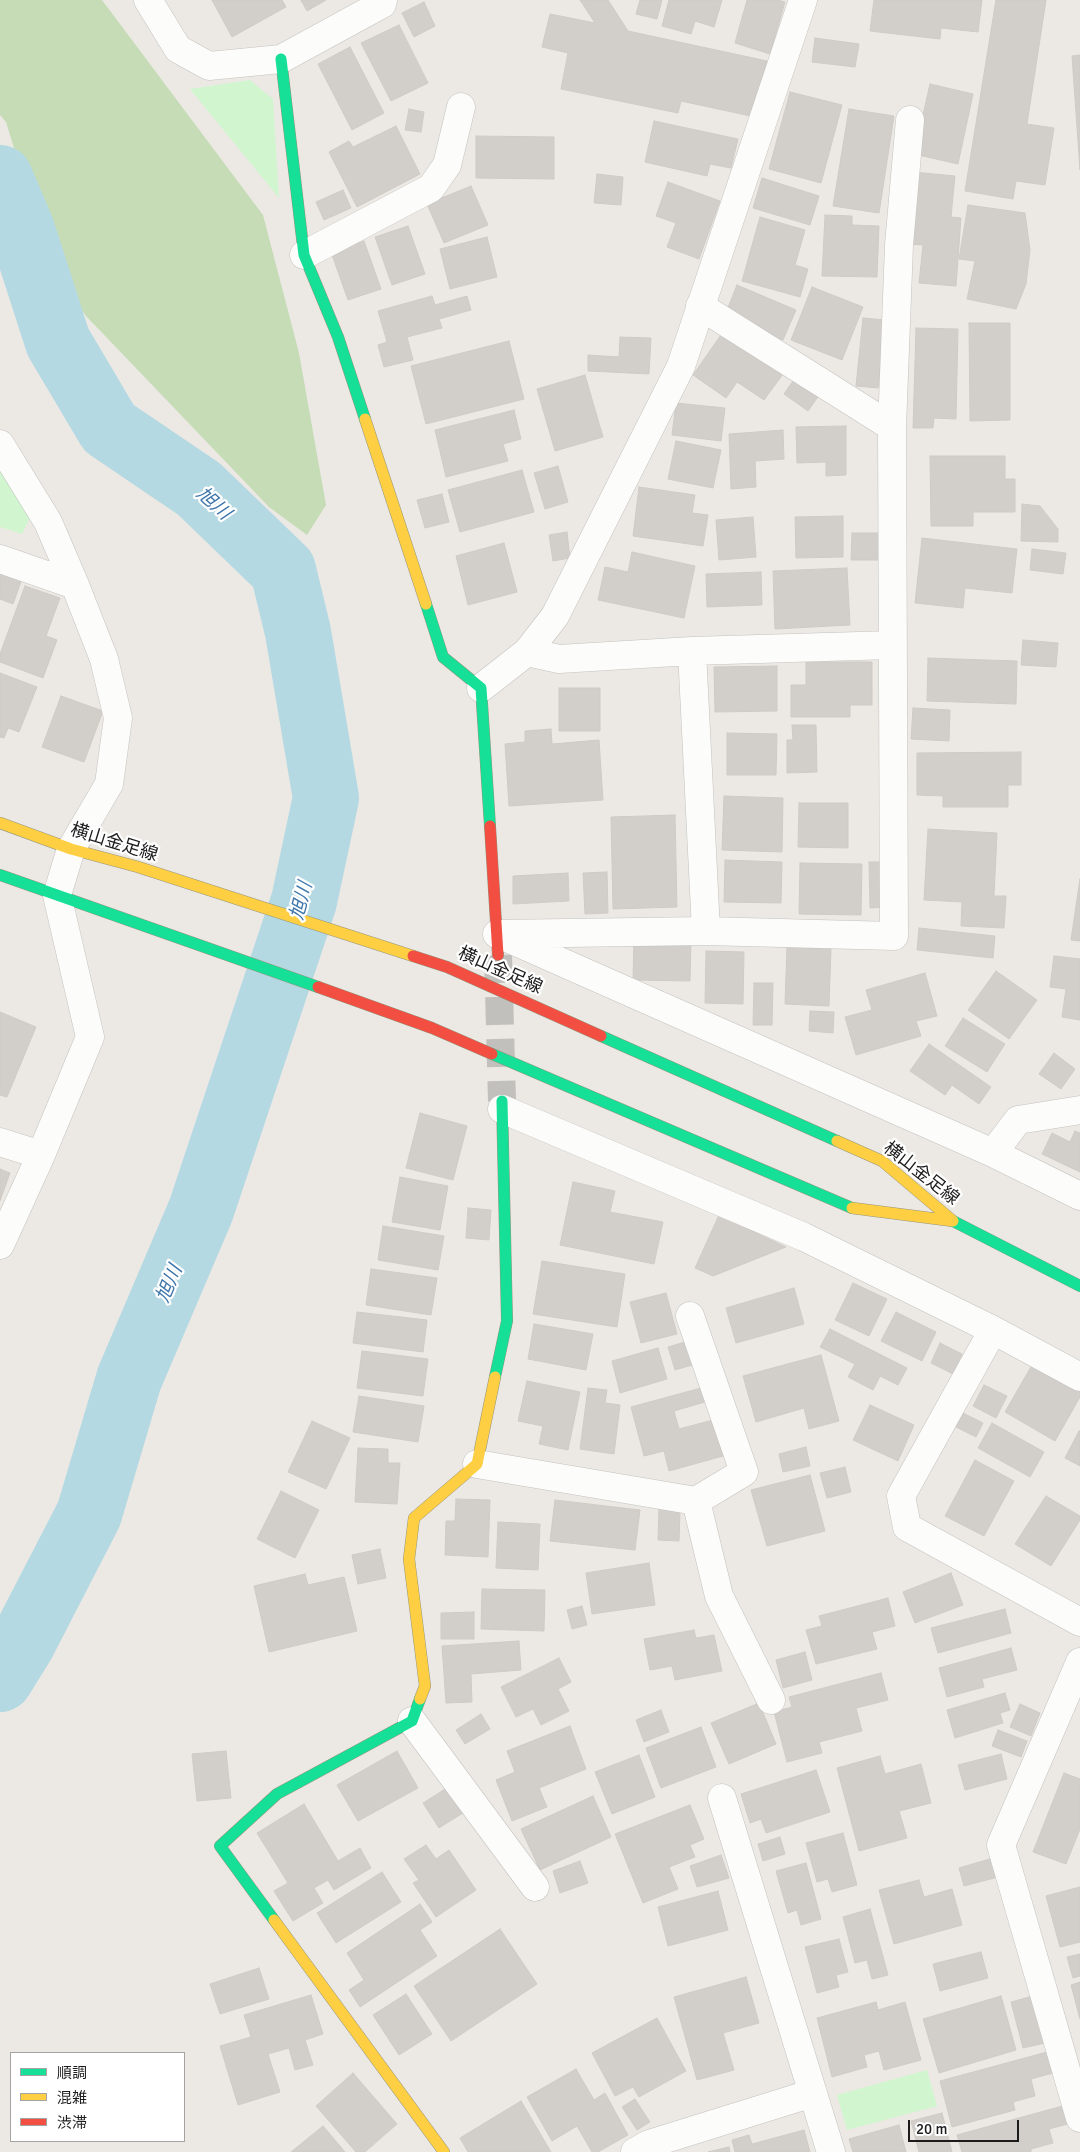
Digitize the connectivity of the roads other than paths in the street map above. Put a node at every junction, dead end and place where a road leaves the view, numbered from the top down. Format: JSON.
{"nodes":[{"id":1,"x":148,"y":0,"type":"edge"},
{"id":2,"x":383,"y":0,"type":"edge"},
{"id":3,"x":804,"y":0,"type":"edge"},
{"id":4,"x":281,"y":59,"type":"junction"},
{"id":5,"x":461,"y":107,"type":"dead end"},
{"id":6,"x":910,"y":120,"type":"dead end"},
{"id":7,"x":304,"y":255,"type":"junction"},
{"id":8,"x":700,"y":306,"type":"junction"},
{"id":9,"x":892,"y":428,"type":"junction"},
{"id":10,"x":0,"y":444,"type":"edge"},
{"id":11,"x":0,"y":558,"type":"edge"},
{"id":12,"x":75,"y":585,"type":"junction"},
{"id":13,"x":892,"y":645,"type":"junction"},
{"id":14,"x":692,"y":651,"type":"junction"},
{"id":15,"x":527,"y":652,"type":"junction"},
{"id":16,"x":480,"y":688,"type":"junction"},
{"id":17,"x":0,"y":824,"type":"edge"},
{"id":18,"x":71,"y":849,"type":"junction"},
{"id":19,"x":0,"y":875,"type":"edge"},
{"id":20,"x":57,"y":895,"type":"junction"},
{"id":21,"x":706,"y":931,"type":"junction"},
{"id":22,"x":497,"y":944,"type":"junction"},
{"id":23,"x":502,"y":1105,"type":"joint"},
{"id":24,"x":1080,"y":1110,"type":"edge"},
{"id":25,"x":0,"y":1142,"type":"edge"},
{"id":26,"x":993,"y":1153,"type":"junction"},
{"id":27,"x":41,"y":1155,"type":"junction"},
{"id":28,"x":1080,"y":1196,"type":"edge"},
{"id":29,"x":954,"y":1221,"type":"junction"},
{"id":30,"x":0,"y":1245,"type":"edge"},
{"id":31,"x":1080,"y":1286,"type":"edge"},
{"id":32,"x":690,"y":1316,"type":"dead end"},
{"id":33,"x":993,"y":1330,"type":"junction"},
{"id":34,"x":1080,"y":1377,"type":"edge"},
{"id":35,"x":477,"y":1464,"type":"junction"},
{"id":36,"x":696,"y":1501,"type":"junction"},
{"id":37,"x":1080,"y":1622,"type":"edge"},
{"id":38,"x":1080,"y":1662,"type":"edge"},
{"id":39,"x":771,"y":1700,"type":"dead end"},
{"id":40,"x":412,"y":1721,"type":"junction"},
{"id":41,"x":722,"y":1798,"type":"dead end"},
{"id":42,"x":535,"y":1887,"type":"dead end"},
{"id":43,"x":814,"y":2093,"type":"junction"},
{"id":44,"x":1080,"y":2118,"type":"edge"},
{"id":45,"x":444,"y":2152,"type":"edge"},
{"id":46,"x":635,"y":2152,"type":"edge"},
{"id":47,"x":831,"y":2152,"type":"edge"}],
"edges":[{"from":1,"to":4,"type":"street"},
{"from":2,"to":4,"type":"street"},
{"from":3,"to":8,"type":"street"},
{"from":4,"to":7,"type":"street"},
{"from":5,"to":7,"type":"street"},
{"from":6,"to":9,"type":"street"},
{"from":7,"to":16,"type":"street"},
{"from":8,"to":9,"type":"street"},
{"from":8,"to":15,"type":"street"},
{"from":9,"to":13,"type":"street"},
{"from":10,"to":12,"type":"street"},
{"from":11,"to":12,"type":"street"},
{"from":12,"to":18,"type":"street"},
{"from":13,"to":14,"type":"street"},
{"from":13,"to":21,"type":"street"},
{"from":14,"to":15,"type":"street"},
{"from":14,"to":21,"type":"street"},
{"from":15,"to":16,"type":"street"},
{"from":16,"to":22,"type":"street"},
{"from":17,"to":18,"type":"street","name":"横山金足線"},
{"from":18,"to":20,"type":"street"},
{"from":18,"to":29,"type":"street","name":"横山金足線"},
{"from":19,"to":20,"type":"street","name":"横山金足線"},
{"from":20,"to":27,"type":"street"},
{"from":20,"to":29,"type":"street","name":"横山金足線"},
{"from":21,"to":22,"type":"street"},
{"from":22,"to":26,"type":"street"},
{"from":23,"to":33,"type":"street"},
{"from":23,"to":35,"type":"street"},
{"from":24,"to":26,"type":"street"},
{"from":25,"to":27,"type":"street"},
{"from":26,"to":28,"type":"street"},
{"from":27,"to":30,"type":"street"},
{"from":29,"to":31,"type":"street","name":"横山金足線"},
{"from":32,"to":36,"type":"street"},
{"from":33,"to":34,"type":"street"},
{"from":33,"to":37,"type":"street"},
{"from":35,"to":36,"type":"street"},
{"from":35,"to":40,"type":"street"},
{"from":36,"to":39,"type":"street"},
{"from":38,"to":44,"type":"street"},
{"from":40,"to":42,"type":"street"},
{"from":40,"to":45,"type":"street"},
{"from":41,"to":43,"type":"street"},
{"from":43,"to":46,"type":"street"},
{"from":43,"to":47,"type":"street"}]}
